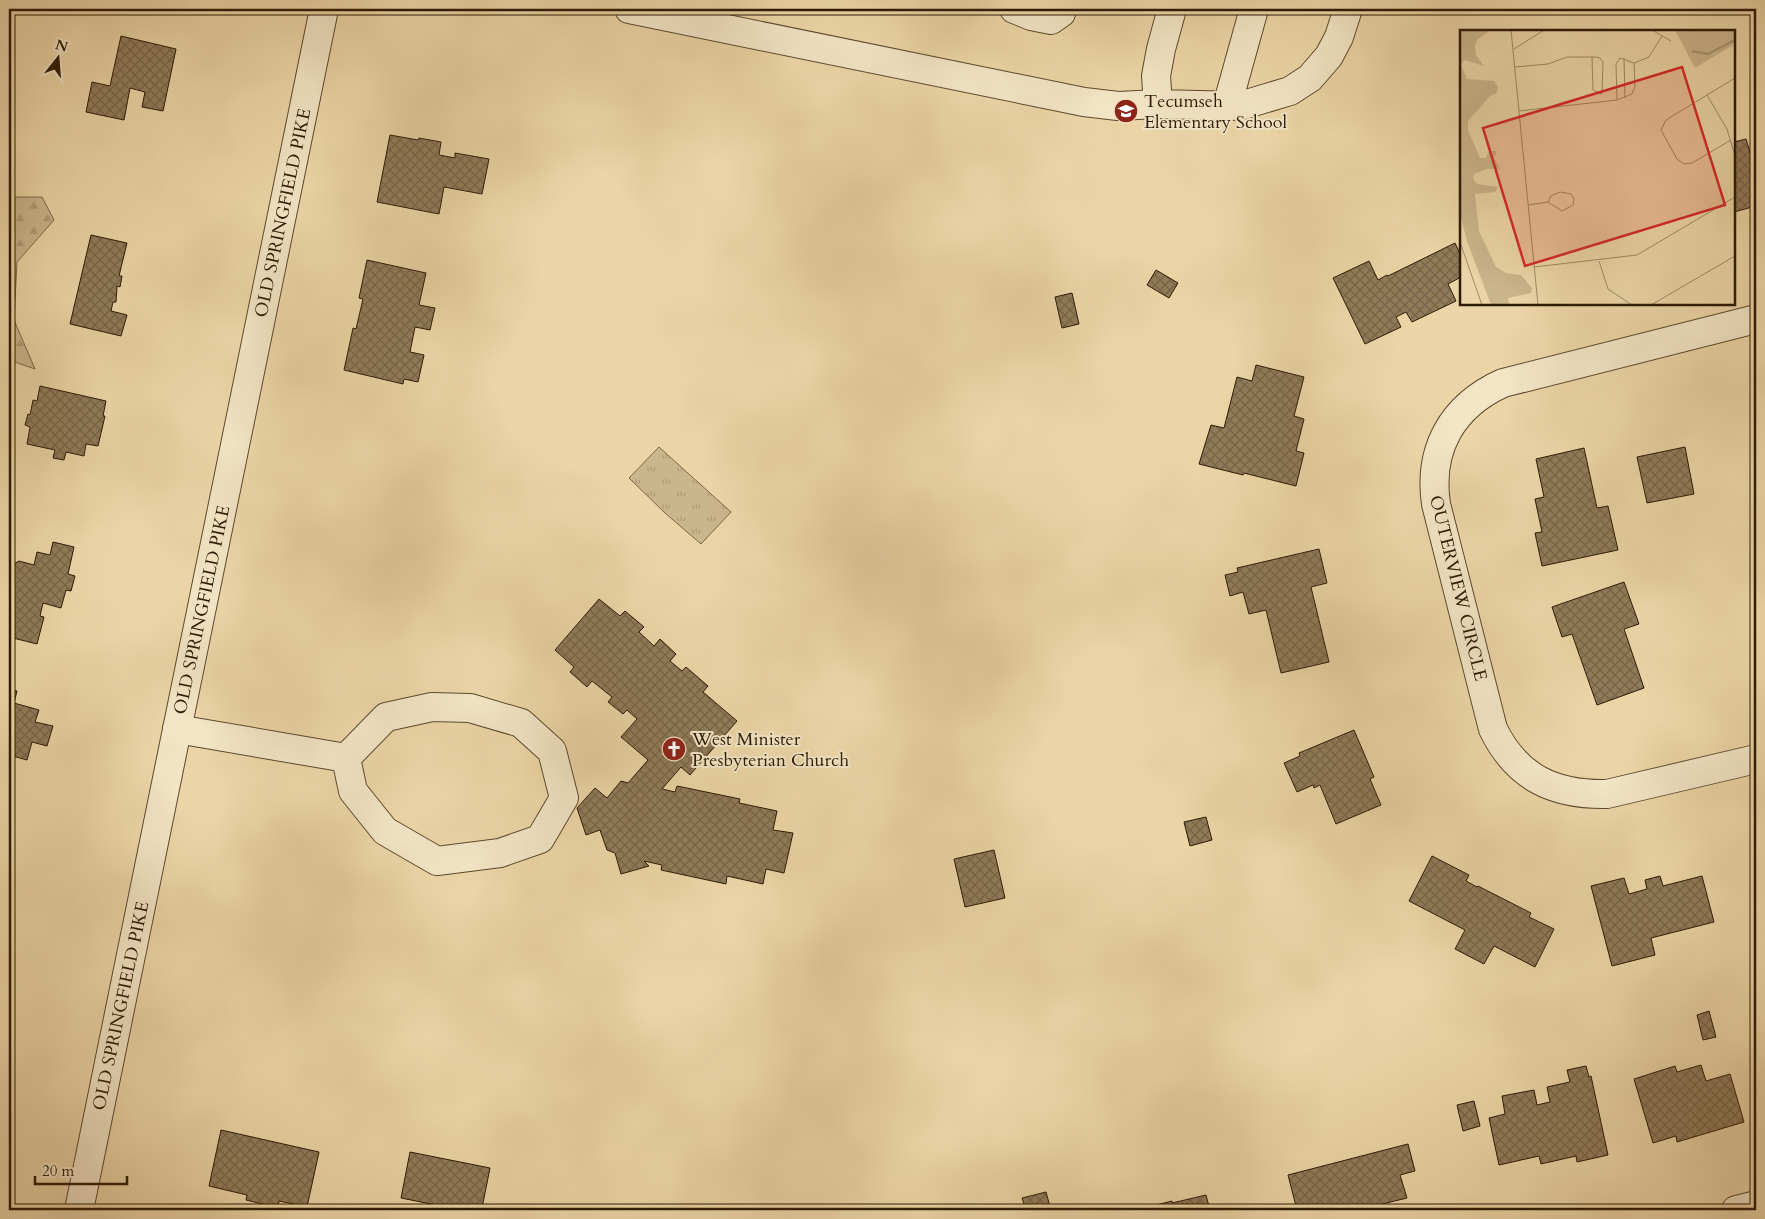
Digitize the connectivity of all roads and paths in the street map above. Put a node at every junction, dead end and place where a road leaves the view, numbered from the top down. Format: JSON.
{"nodes":[{"id":1,"x":324,"y":9,"type":"edge"},
{"id":2,"x":629,"y":9,"type":"edge"},
{"id":3,"x":1014,"y":9,"type":"edge"},
{"id":4,"x":1062,"y":9,"type":"edge"},
{"id":5,"x":1172,"y":9,"type":"edge"},
{"id":6,"x":1254,"y":9,"type":"edge"},
{"id":7,"x":1348,"y":9,"type":"edge"},
{"id":8,"x":1158,"y":104,"type":"junction"},
{"id":9,"x":1226,"y":106,"type":"junction"},
{"id":10,"x":1756,"y":319,"type":"edge"},
{"id":11,"x":178,"y":729,"type":"junction"},
{"id":12,"x":346,"y":758,"type":"junction"},
{"id":13,"x":1756,"y":759,"type":"edge"},
{"id":14,"x":1756,"y":1205,"type":"edge"},
{"id":15,"x":79,"y":1210,"type":"edge"},
{"id":16,"x":1736,"y":1210,"type":"edge"}],
"edges":[{"from":1,"to":11,"type":"street","name":"OLD SPRINGFIELD PIKE"},
{"from":2,"to":8,"type":"street"},
{"from":3,"to":4,"type":"street"},
{"from":5,"to":8,"type":"street"},
{"from":6,"to":9,"type":"street"},
{"from":7,"to":9,"type":"street"},
{"from":8,"to":9,"type":"street"},
{"from":10,"to":13,"type":"street","name":"OUTERVIEW CIRCLE"},
{"from":11,"to":12,"type":"street"},
{"from":11,"to":15,"type":"street","name":"OLD SPRINGFIELD PIKE"},
{"from":12,"to":12,"type":"street"},
{"from":14,"to":16,"type":"street"}]}
